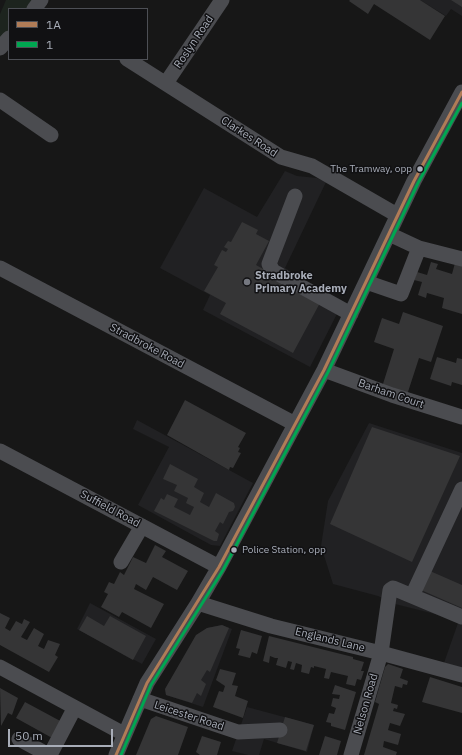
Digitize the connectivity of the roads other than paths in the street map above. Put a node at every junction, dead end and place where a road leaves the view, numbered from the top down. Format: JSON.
{"nodes":[{"id":1,"x":222,"y":0,"type":"edge"},
{"id":2,"x":8,"y":39,"type":"edge"},
{"id":3,"x":0,"y":48,"type":"edge"},
{"id":4,"x":129,"y":60,"type":"edge"},
{"id":5,"x":166,"y":83,"type":"junction"},
{"id":6,"x":462,"y":92,"type":"edge"},
{"id":7,"x":0,"y":100,"type":"edge"},
{"id":8,"x":456,"y":116,"type":"edge"},
{"id":9,"x":51,"y":135,"type":"dead end"},
{"id":10,"x":296,"y":196,"type":"dead end"},
{"id":11,"x":397,"y":215,"type":"junction"},
{"id":12,"x":389,"y":234,"type":"junction"},
{"id":13,"x":418,"y":248,"type":"junction"},
{"id":14,"x":462,"y":259,"type":"edge"},
{"id":15,"x":0,"y":268,"type":"edge"},
{"id":16,"x":366,"y":282,"type":"junction"},
{"id":17,"x":351,"y":314,"type":"junction"},
{"id":18,"x":324,"y":370,"type":"junction"},
{"id":19,"x":461,"y":414,"type":"edge"},
{"id":20,"x":295,"y":424,"type":"junction"},
{"id":21,"x":0,"y":451,"type":"edge"},
{"id":22,"x":462,"y":489,"type":"edge"},
{"id":23,"x":142,"y":526,"type":"junction"},
{"id":24,"x":121,"y":562,"type":"dead end"},
{"id":25,"x":219,"y":567,"type":"junction"},
{"id":26,"x":412,"y":596,"type":"junction"},
{"id":27,"x":198,"y":603,"type":"junction"},
{"id":28,"x":462,"y":617,"type":"edge"},
{"id":29,"x":381,"y":653,"type":"junction"},
{"id":30,"x":0,"y":667,"type":"edge"},
{"id":31,"x":462,"y":675,"type":"edge"},
{"id":32,"x":140,"y":699,"type":"junction"},
{"id":33,"x":74,"y":709,"type":"junction"},
{"id":34,"x":280,"y":730,"type":"dead end"},
{"id":35,"x":124,"y":734,"type":"junction"},
{"id":36,"x":19,"y":739,"type":"dead end"},
{"id":37,"x":50,"y":755,"type":"edge"},
{"id":38,"x":116,"y":755,"type":"edge"},
{"id":39,"x":351,"y":755,"type":"edge"}],
"edges":[{"from":1,"to":5,"type":"street","name":"Roslyn Road"},
{"from":2,"to":3,"type":"street"},
{"from":4,"to":5,"type":"street","name":"Clarkes Road"},
{"from":5,"to":11,"type":"street","name":"Clarkes Road"},
{"from":6,"to":8,"type":"street"},
{"from":7,"to":9,"type":"street"},
{"from":8,"to":11,"type":"street"},
{"from":10,"to":17,"type":"street"},
{"from":11,"to":12,"type":"street"},
{"from":12,"to":13,"type":"street"},
{"from":12,"to":16,"type":"street"},
{"from":13,"to":14,"type":"street"},
{"from":13,"to":16,"type":"street"},
{"from":15,"to":20,"type":"street","name":"Stradbroke Road"},
{"from":16,"to":17,"type":"street"},
{"from":17,"to":18,"type":"street"},
{"from":18,"to":19,"type":"street","name":"Barham Court"},
{"from":18,"to":20,"type":"street"},
{"from":20,"to":25,"type":"street"},
{"from":21,"to":23,"type":"street","name":"Suffield Road"},
{"from":22,"to":26,"type":"street"},
{"from":23,"to":24,"type":"street"},
{"from":23,"to":25,"type":"street","name":"Suffield Road"},
{"from":25,"to":27,"type":"street"},
{"from":26,"to":28,"type":"street"},
{"from":26,"to":29,"type":"street","name":"Nelson Road"},
{"from":27,"to":29,"type":"street","name":"Englands Lane"},
{"from":27,"to":32,"type":"street"},
{"from":29,"to":31,"type":"street","name":"Englands Lane"},
{"from":29,"to":39,"type":"street","name":"Nelson Road"},
{"from":30,"to":33,"type":"street"},
{"from":32,"to":34,"type":"street","name":"Leicester Road"},
{"from":32,"to":35,"type":"street"},
{"from":33,"to":35,"type":"street"},
{"from":33,"to":37,"type":"street"},
{"from":35,"to":38,"type":"street"},
{"from":36,"to":37,"type":"street"}]}
